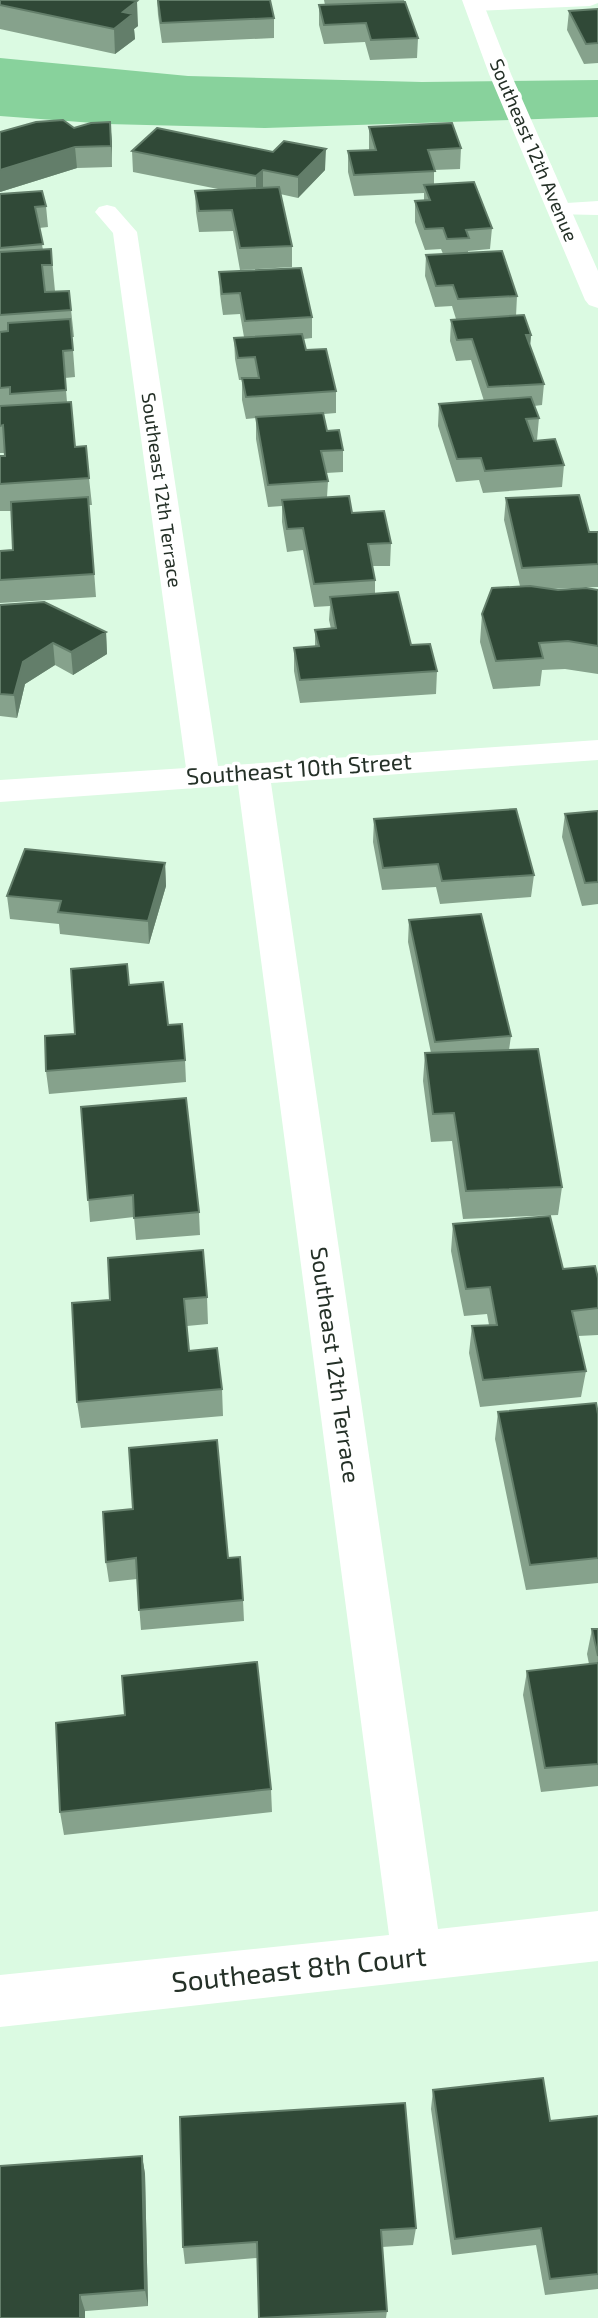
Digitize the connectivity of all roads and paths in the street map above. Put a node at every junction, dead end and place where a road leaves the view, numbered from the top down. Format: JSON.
{"nodes":[{"id":1,"x":590,"y":0,"type":"edge"},
{"id":2,"x":473,"y":2,"type":"edge"},
{"id":3,"x":598,"y":208,"type":"edge"},
{"id":4,"x":559,"y":209,"type":"junction"},
{"id":5,"x":107,"y":212,"type":"dead end"},
{"id":6,"x":598,"y":300,"type":"edge"},
{"id":7,"x":598,"y":750,"type":"edge"},
{"id":8,"x":253,"y":772,"type":"junction"},
{"id":9,"x":203,"y":775,"type":"junction"},
{"id":10,"x":0,"y":791,"type":"edge"},
{"id":11,"x":598,"y":1936,"type":"edge"},
{"id":12,"x":417,"y":1957,"type":"junction"},
{"id":13,"x":0,"y":2001,"type":"edge"}],
"edges":[{"from":1,"to":2,"type":"street"},
{"from":2,"to":4,"type":"street","name":"Southeast 12th Avenue"},
{"from":3,"to":4,"type":"street"},
{"from":4,"to":6,"type":"street","name":"Southeast 12th Avenue"},
{"from":5,"to":9,"type":"street","name":"Southeast 12th Terrace"},
{"from":7,"to":8,"type":"street","name":"Southeast 10th Street"},
{"from":8,"to":9,"type":"street","name":"Southeast 10th Street"},
{"from":8,"to":12,"type":"street","name":"Southeast 12th Terrace"},
{"from":9,"to":10,"type":"street","name":"Southeast 10th Street"},
{"from":11,"to":12,"type":"street","name":"Southeast 8th Court"},
{"from":12,"to":13,"type":"street","name":"Southeast 8th Court"}]}
